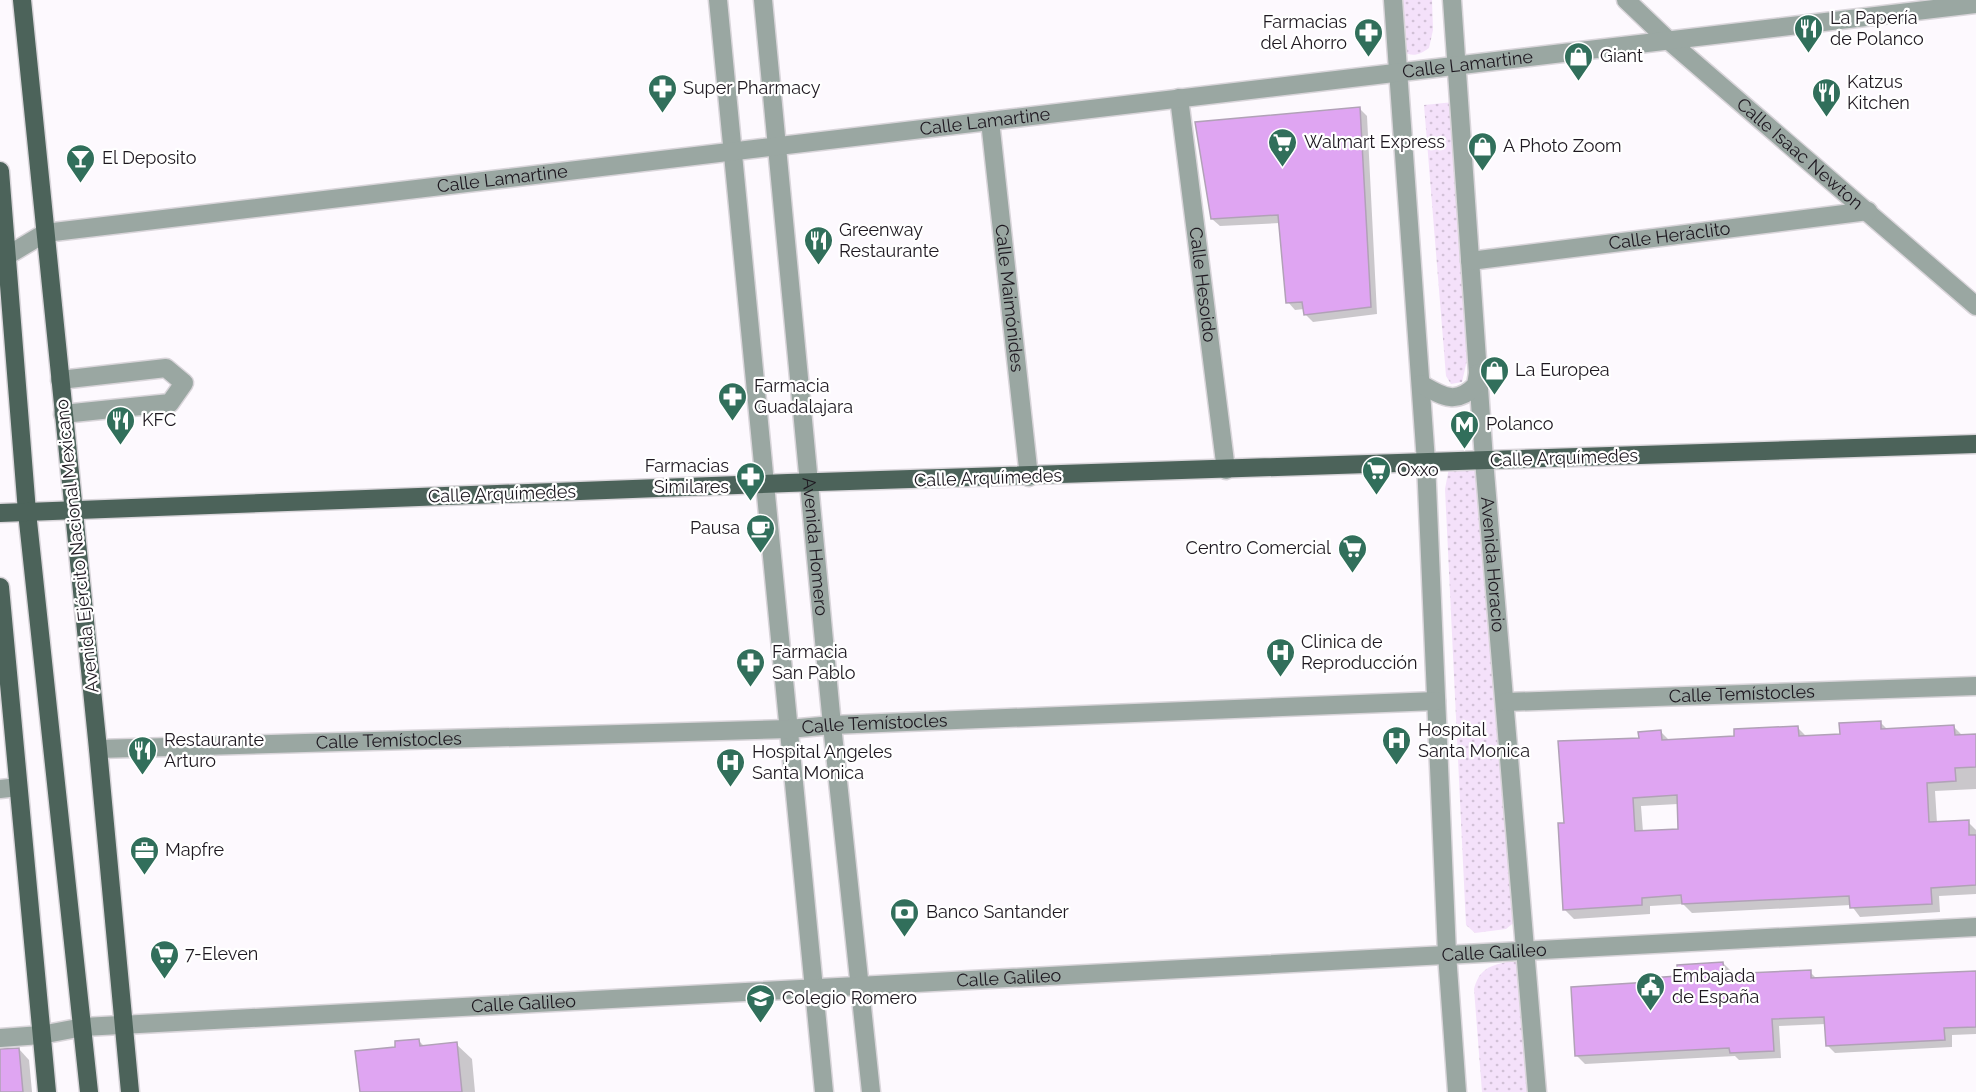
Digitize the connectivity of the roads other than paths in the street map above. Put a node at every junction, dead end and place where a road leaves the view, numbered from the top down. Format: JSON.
{"nodes":[{"id":1,"x":22,"y":0,"type":"edge"},
{"id":2,"x":718,"y":0,"type":"edge"},
{"id":3,"x":763,"y":0,"type":"edge"},
{"id":4,"x":1393,"y":0,"type":"edge"},
{"id":5,"x":1452,"y":0,"type":"edge"},
{"id":6,"x":1626,"y":0,"type":"edge"},
{"id":7,"x":1976,"y":4,"type":"edge"},
{"id":8,"x":1668,"y":40,"type":"junction"},
{"id":9,"x":1457,"y":66,"type":"junction"},
{"id":10,"x":1398,"y":72,"type":"junction"},
{"id":11,"x":1179,"y":98,"type":"junction"},
{"id":12,"x":990,"y":121,"type":"junction"},
{"id":13,"x":779,"y":146,"type":"junction"},
{"id":14,"x":732,"y":153,"type":"junction"},
{"id":15,"x":0,"y":171,"type":"edge"},
{"id":16,"x":1868,"y":211,"type":"junction"},
{"id":17,"x":45,"y":233,"type":"junction"},
{"id":18,"x":4,"y":259,"type":"edge"},
{"id":19,"x":1470,"y":261,"type":"junction"},
{"id":20,"x":1976,"y":306,"type":"edge"},
{"id":21,"x":1478,"y":372,"type":"junction"},
{"id":22,"x":60,"y":380,"type":"junction"},
{"id":23,"x":1420,"y":384,"type":"junction"},
{"id":24,"x":63,"y":414,"type":"junction"},
{"id":25,"x":1976,"y":444,"type":"edge"},
{"id":26,"x":1484,"y":460,"type":"junction"},
{"id":27,"x":1426,"y":462,"type":"junction"},
{"id":28,"x":1226,"y":470,"type":"junction"},
{"id":29,"x":1029,"y":477,"type":"junction"},
{"id":30,"x":810,"y":483,"type":"junction"},
{"id":31,"x":767,"y":484,"type":"junction"},
{"id":32,"x":72,"y":511,"type":"junction"},
{"id":33,"x":27,"y":512,"type":"junction"},
{"id":34,"x":0,"y":513,"type":"edge"},
{"id":35,"x":0,"y":587,"type":"edge"},
{"id":36,"x":1976,"y":686,"type":"edge"},
{"id":37,"x":1436,"y":700,"type":"junction"},
{"id":38,"x":1506,"y":702,"type":"junction"},
{"id":39,"x":832,"y":725,"type":"junction"},
{"id":40,"x":789,"y":729,"type":"junction"},
{"id":41,"x":98,"y":749,"type":"junction"},
{"id":42,"x":9,"y":788,"type":"edge"},
{"id":43,"x":1976,"y":927,"type":"edge"},
{"id":44,"x":1527,"y":950,"type":"junction"},
{"id":45,"x":1447,"y":954,"type":"junction"},
{"id":46,"x":861,"y":984,"type":"junction"},
{"id":47,"x":814,"y":987,"type":"junction"},
{"id":48,"x":123,"y":1025,"type":"junction"},
{"id":49,"x":83,"y":1027,"type":"junction"},
{"id":50,"x":41,"y":1035,"type":"junction"},
{"id":51,"x":0,"y":1038,"type":"edge"},
{"id":52,"x":47,"y":1092,"type":"edge"},
{"id":53,"x":89,"y":1092,"type":"edge"},
{"id":54,"x":130,"y":1092,"type":"edge"},
{"id":55,"x":824,"y":1092,"type":"edge"},
{"id":56,"x":871,"y":1092,"type":"edge"},
{"id":57,"x":1457,"y":1092,"type":"edge"},
{"id":58,"x":1537,"y":1092,"type":"edge"}],
"edges":[{"from":1,"to":17,"type":"main road","name":"Avenida Ejército Nacional Mexicano"},
{"from":2,"to":14,"type":"street"},
{"from":3,"to":13,"type":"street","name":"Avenida Homero"},
{"from":4,"to":10,"type":"street"},
{"from":5,"to":9,"type":"street","name":"Avenida Horacio"},
{"from":6,"to":8,"type":"street","name":"Calle Isaac Newton"},
{"from":7,"to":8,"type":"street","name":"Calle Lamartine"},
{"from":8,"to":9,"type":"street","name":"Calle Lamartine"},
{"from":8,"to":16,"type":"street","name":"Calle Isaac Newton"},
{"from":9,"to":10,"type":"street","name":"Calle Lamartine"},
{"from":9,"to":19,"type":"street","name":"Avenida Horacio"},
{"from":10,"to":11,"type":"street","name":"Calle Lamartine"},
{"from":10,"to":23,"type":"street"},
{"from":11,"to":12,"type":"street","name":"Calle Lamartine"},
{"from":11,"to":28,"type":"street","name":"Calle Hesoido"},
{"from":12,"to":13,"type":"street","name":"Calle Lamartine"},
{"from":12,"to":29,"type":"street","name":"Calle Maimónides"},
{"from":13,"to":14,"type":"street","name":"Calle Lamartine"},
{"from":13,"to":30,"type":"street","name":"Avenida Homero"},
{"from":14,"to":17,"type":"street","name":"Calle Lamartine"},
{"from":14,"to":31,"type":"street"},
{"from":15,"to":18,"type":"main road"},
{"from":16,"to":19,"type":"street","name":"Calle Heráclito"},
{"from":16,"to":20,"type":"street","name":"Calle Isaac Newton"},
{"from":17,"to":18,"type":"street","name":"Calle Lamartine"},
{"from":17,"to":22,"type":"main road","name":"Avenida Ejército Nacional Mexicano"},
{"from":18,"to":33,"type":"main road"},
{"from":19,"to":21,"type":"street","name":"Avenida Horacio"},
{"from":21,"to":23,"type":"street"},
{"from":21,"to":26,"type":"street","name":"Avenida Horacio"},
{"from":22,"to":24,"type":"main road","name":"Avenida Ejército Nacional Mexicano"},
{"from":22,"to":24,"type":"street"},
{"from":23,"to":27,"type":"street"},
{"from":24,"to":32,"type":"main road","name":"Avenida Ejército Nacional Mexicano"},
{"from":25,"to":26,"type":"main road","name":"Calle Arquímedes"},
{"from":26,"to":27,"type":"main road","name":"Calle Arquímedes"},
{"from":26,"to":38,"type":"street","name":"Avenida Horacio"},
{"from":27,"to":28,"type":"main road","name":"Calle Arquímedes"},
{"from":27,"to":37,"type":"street"},
{"from":28,"to":29,"type":"main road","name":"Calle Arquímedes"},
{"from":29,"to":30,"type":"main road","name":"Calle Arquímedes"},
{"from":30,"to":31,"type":"main road","name":"Calle Arquímedes"},
{"from":30,"to":39,"type":"street","name":"Avenida Homero"},
{"from":31,"to":32,"type":"main road","name":"Calle Arquímedes"},
{"from":31,"to":40,"type":"street"},
{"from":32,"to":33,"type":"main road","name":"Calle Arquímedes"},
{"from":32,"to":41,"type":"main road","name":"Avenida Ejército Nacional Mexicano"},
{"from":33,"to":34,"type":"main road","name":"Calle Arquímedes"},
{"from":33,"to":49,"type":"main road"},
{"from":35,"to":42,"type":"main road"},
{"from":36,"to":38,"type":"street","name":"Calle Temístocles"},
{"from":37,"to":39,"type":"street","name":"Calle Temístocles"},
{"from":37,"to":45,"type":"street"},
{"from":38,"to":44,"type":"street","name":"Avenida Horacio"},
{"from":39,"to":40,"type":"street","name":"Calle Temístocles"},
{"from":39,"to":46,"type":"street","name":"Avenida Homero"},
{"from":40,"to":41,"type":"street","name":"Calle Temístocles"},
{"from":40,"to":47,"type":"street"},
{"from":41,"to":48,"type":"main road","name":"Avenida Ejército Nacional Mexicano"},
{"from":42,"to":50,"type":"main road"},
{"from":43,"to":44,"type":"street","name":"Calle Galileo"},
{"from":44,"to":45,"type":"street","name":"Calle Galileo"},
{"from":44,"to":58,"type":"street","name":"Avenida Horacio"},
{"from":45,"to":46,"type":"street","name":"Calle Galileo"},
{"from":45,"to":57,"type":"street"},
{"from":46,"to":47,"type":"street","name":"Calle Galileo"},
{"from":46,"to":56,"type":"street","name":"Avenida Homero"},
{"from":47,"to":48,"type":"street","name":"Calle Galileo"},
{"from":47,"to":55,"type":"street"},
{"from":48,"to":49,"type":"street","name":"Calle Galileo"},
{"from":48,"to":54,"type":"main road","name":"Avenida Ejército Nacional Mexicano"},
{"from":49,"to":50,"type":"street","name":"Calle Galileo"},
{"from":49,"to":53,"type":"main road"},
{"from":50,"to":51,"type":"street","name":"Calle Galileo"},
{"from":50,"to":52,"type":"main road"}]}
